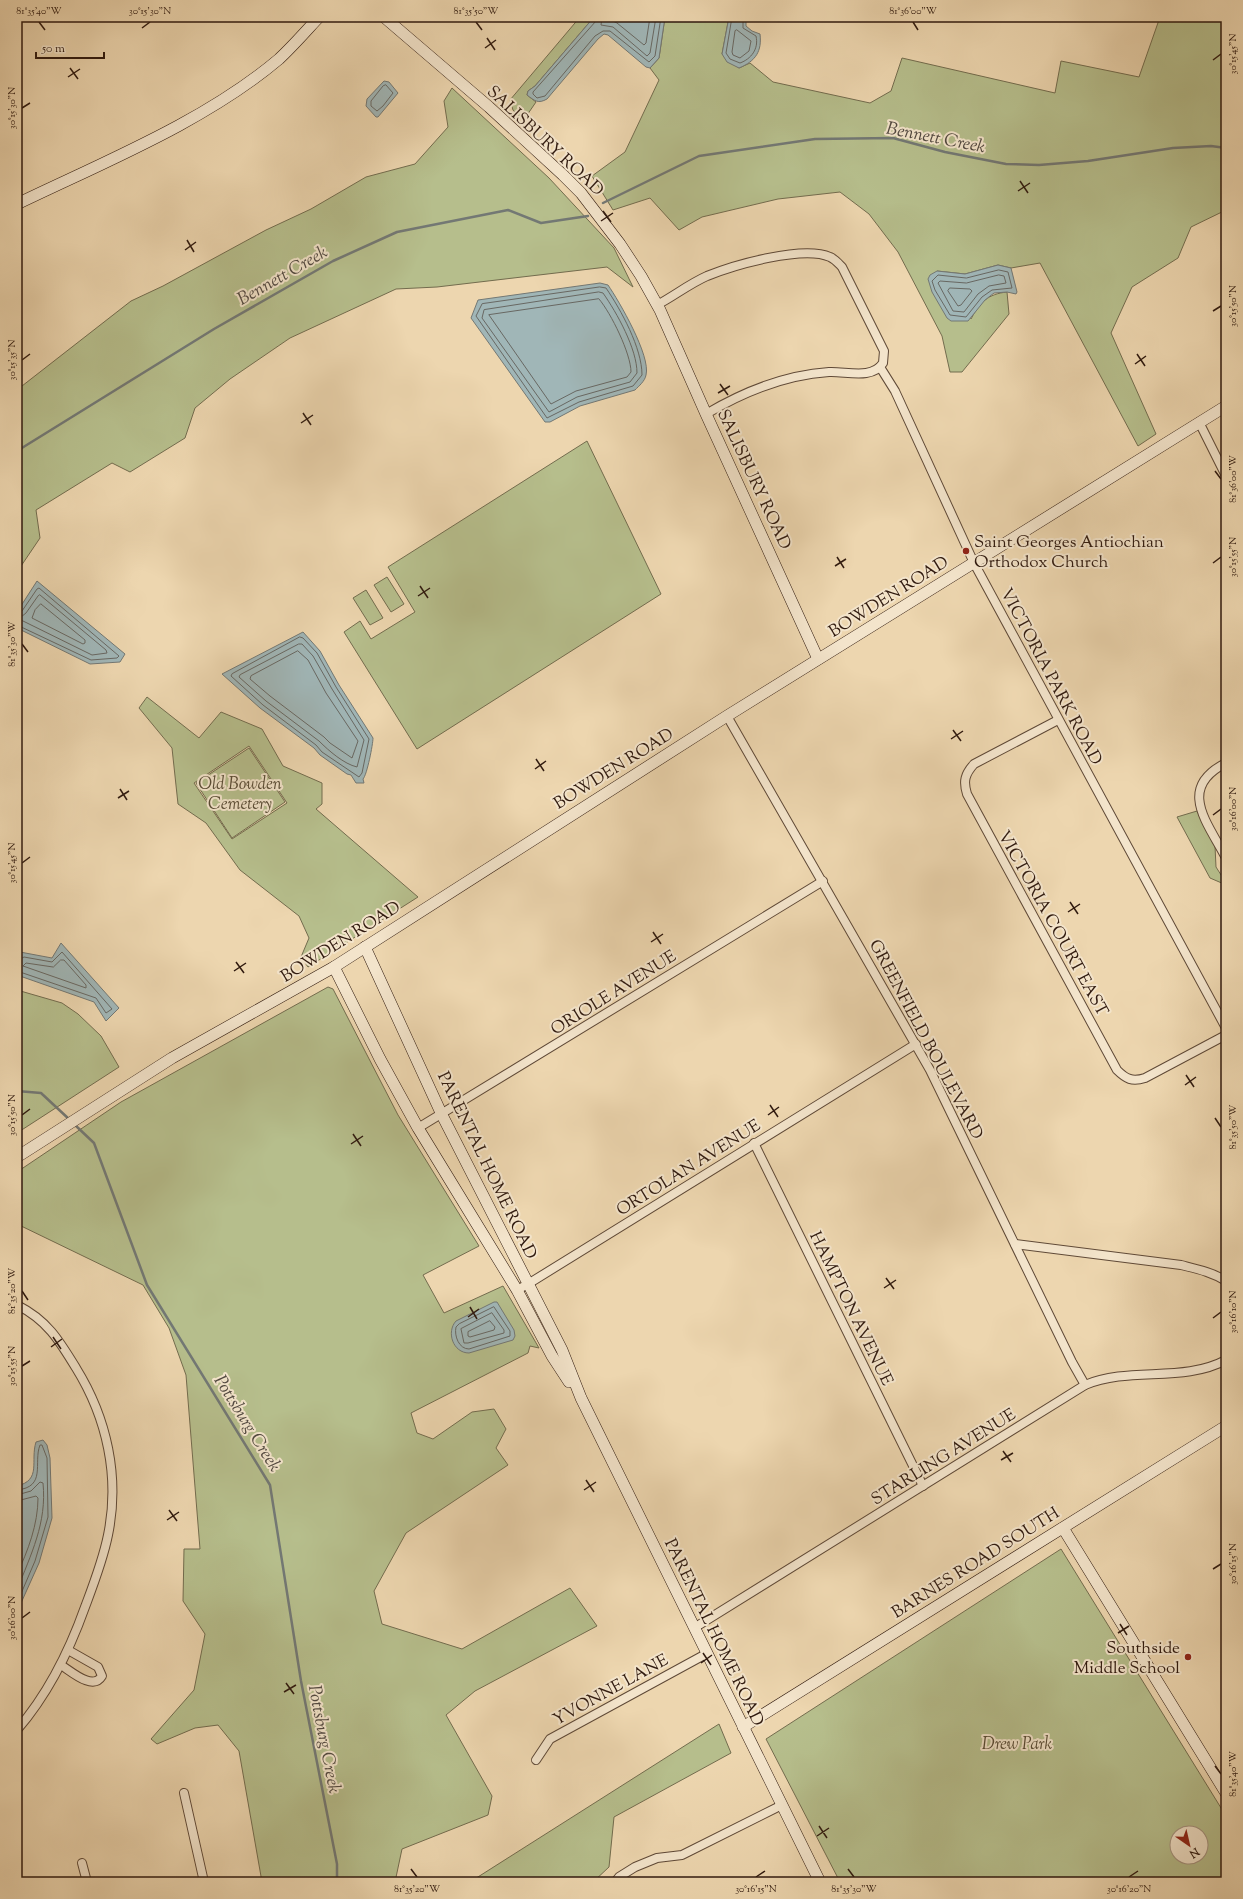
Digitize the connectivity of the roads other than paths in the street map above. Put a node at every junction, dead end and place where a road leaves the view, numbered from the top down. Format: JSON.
{"nodes":[{"id":1,"x":319,"y":17,"type":"edge"},
{"id":2,"x":384,"y":17,"type":"edge"},
{"id":3,"x":17,"y":204,"type":"edge"},
{"id":4,"x":657,"y":305,"type":"junction"},
{"id":5,"x":880,"y":367,"type":"junction"},
{"id":6,"x":1226,"y":406,"type":"edge"},
{"id":7,"x":706,"y":414,"type":"junction"},
{"id":8,"x":1199,"y":422,"type":"junction"},
{"id":9,"x":1226,"y":476,"type":"edge"},
{"id":10,"x":974,"y":563,"type":"junction"},
{"id":11,"x":818,"y":659,"type":"junction"},
{"id":12,"x":727,"y":716,"type":"junction"},
{"id":13,"x":1058,"y":720,"type":"junction"},
{"id":14,"x":1226,"y":763,"type":"edge"},
{"id":15,"x":1226,"y":858,"type":"edge"},
{"id":16,"x":823,"y":881,"type":"junction"},
{"id":17,"x":365,"y":947,"type":"junction"},
{"id":18,"x":334,"y":967,"type":"junction"},
{"id":19,"x":1226,"y":1028,"type":"edge"},
{"id":20,"x":1226,"y":1035,"type":"edge"},
{"id":21,"x":916,"y":1044,"type":"junction"},
{"id":22,"x":442,"y":1114,"type":"junction"},
{"id":23,"x":418,"y":1128,"type":"junction"},
{"id":24,"x":754,"y":1144,"type":"junction"},
{"id":25,"x":17,"y":1157,"type":"edge"},
{"id":26,"x":1015,"y":1244,"type":"junction"},
{"id":27,"x":510,"y":1249,"type":"junction"},
{"id":28,"x":496,"y":1256,"type":"junction"},
{"id":29,"x":1226,"y":1281,"type":"edge"},
{"id":30,"x":528,"y":1284,"type":"junction"},
{"id":31,"x":517,"y":1290,"type":"junction"},
{"id":32,"x":17,"y":1305,"type":"edge"},
{"id":33,"x":1226,"y":1360,"type":"edge"},
{"id":34,"x":1085,"y":1385,"type":"junction"},
{"id":35,"x":581,"y":1398,"type":"junction"},
{"id":36,"x":1226,"y":1426,"type":"edge"},
{"id":37,"x":923,"y":1486,"type":"junction"},
{"id":38,"x":1062,"y":1528,"type":"junction"},
{"id":39,"x":694,"y":1628,"type":"junction"},
{"id":40,"x":68,"y":1650,"type":"junction"},
{"id":41,"x":706,"y":1654,"type":"junction"},
{"id":42,"x":61,"y":1666,"type":"junction"},
{"id":43,"x":743,"y":1727,"type":"junction"},
{"id":44,"x":17,"y":1730,"type":"edge"},
{"id":45,"x":536,"y":1760,"type":"dead end"},
{"id":46,"x":184,"y":1793,"type":"dead end"},
{"id":47,"x":1226,"y":1793,"type":"edge"},
{"id":48,"x":782,"y":1805,"type":"junction"},
{"id":49,"x":82,"y":1863,"type":"dead end"},
{"id":50,"x":87,"y":1882,"type":"edge"},
{"id":51,"x":204,"y":1882,"type":"edge"},
{"id":52,"x":615,"y":1882,"type":"edge"},
{"id":53,"x":820,"y":1882,"type":"edge"}],
"edges":[{"from":1,"to":3,"type":"main road"},
{"from":2,"to":4,"type":"main road","name":"SALISBURY ROAD"},
{"from":4,"to":5,"type":"street"},
{"from":4,"to":7,"type":"main road","name":"SALISBURY ROAD"},
{"from":5,"to":7,"type":"street"},
{"from":5,"to":10,"type":"street","name":"VICTORIA PARK ROAD"},
{"from":6,"to":8,"type":"main road","name":"BOWDEN ROAD"},
{"from":7,"to":11,"type":"main road","name":"SALISBURY ROAD"},
{"from":8,"to":9,"type":"street"},
{"from":8,"to":10,"type":"main road","name":"BOWDEN ROAD"},
{"from":10,"to":11,"type":"main road","name":"BOWDEN ROAD"},
{"from":10,"to":13,"type":"street","name":"VICTORIA PARK ROAD"},
{"from":11,"to":12,"type":"main road","name":"BOWDEN ROAD"},
{"from":12,"to":16,"type":"street","name":"GREENFIELD BOULEVARD"},
{"from":12,"to":17,"type":"main road","name":"BOWDEN ROAD"},
{"from":13,"to":19,"type":"street","name":"VICTORIA PARK ROAD"},
{"from":13,"to":20,"type":"street","name":"VICTORIA COURT EAST"},
{"from":14,"to":15,"type":"street"},
{"from":16,"to":21,"type":"street","name":"GREENFIELD BOULEVARD"},
{"from":16,"to":22,"type":"street","name":"ORIOLE AVENUE"},
{"from":17,"to":18,"type":"main road","name":"BOWDEN ROAD"},
{"from":17,"to":22,"type":"main road","name":"PARENTAL HOME ROAD"},
{"from":18,"to":23,"type":"main road","name":"PARENTAL HOME ROAD"},
{"from":18,"to":25,"type":"main road","name":"BOWDEN ROAD"},
{"from":21,"to":24,"type":"street","name":"ORTOLAN AVENUE"},
{"from":21,"to":26,"type":"street","name":"GREENFIELD BOULEVARD"},
{"from":22,"to":23,"type":"street","name":"ORIOLE AVENUE"},
{"from":22,"to":27,"type":"main road","name":"PARENTAL HOME ROAD"},
{"from":23,"to":28,"type":"main road","name":"PARENTAL HOME ROAD"},
{"from":24,"to":30,"type":"street","name":"ORTOLAN AVENUE"},
{"from":24,"to":37,"type":"street","name":"HAMPTON AVENUE"},
{"from":26,"to":29,"type":"street"},
{"from":26,"to":34,"type":"street","name":"GREENFIELD BOULEVARD"},
{"from":27,"to":28,"type":"main road"},
{"from":27,"to":30,"type":"main road","name":"PARENTAL HOME ROAD"},
{"from":28,"to":31,"type":"main road","name":"PARENTAL HOME ROAD"},
{"from":30,"to":31,"type":"street","name":"ORTOLAN AVENUE"},
{"from":30,"to":35,"type":"main road","name":"PARENTAL HOME ROAD"},
{"from":31,"to":35,"type":"main road","name":"PARENTAL HOME ROAD"},
{"from":32,"to":40,"type":"street"},
{"from":33,"to":34,"type":"street","name":"STARLING AVENUE"},
{"from":34,"to":37,"type":"street","name":"STARLING AVENUE"},
{"from":35,"to":39,"type":"main road","name":"PARENTAL HOME ROAD"},
{"from":36,"to":38,"type":"main road","name":"BARNES ROAD SOUTH"},
{"from":37,"to":39,"type":"street","name":"STARLING AVENUE"},
{"from":38,"to":43,"type":"main road","name":"BARNES ROAD SOUTH"},
{"from":38,"to":47,"type":"main road"},
{"from":39,"to":41,"type":"main road","name":"PARENTAL HOME ROAD"},
{"from":40,"to":42,"type":"street"},
{"from":40,"to":42,"type":"street"},
{"from":41,"to":43,"type":"main road","name":"PARENTAL HOME ROAD"},
{"from":41,"to":45,"type":"street","name":"YVONNE LANE"},
{"from":42,"to":44,"type":"street"},
{"from":43,"to":48,"type":"main road","name":"PARENTAL HOME ROAD"},
{"from":46,"to":51,"type":"street"},
{"from":48,"to":52,"type":"street"},
{"from":48,"to":53,"type":"main road","name":"PARENTAL HOME ROAD"},
{"from":49,"to":50,"type":"street"}]}
